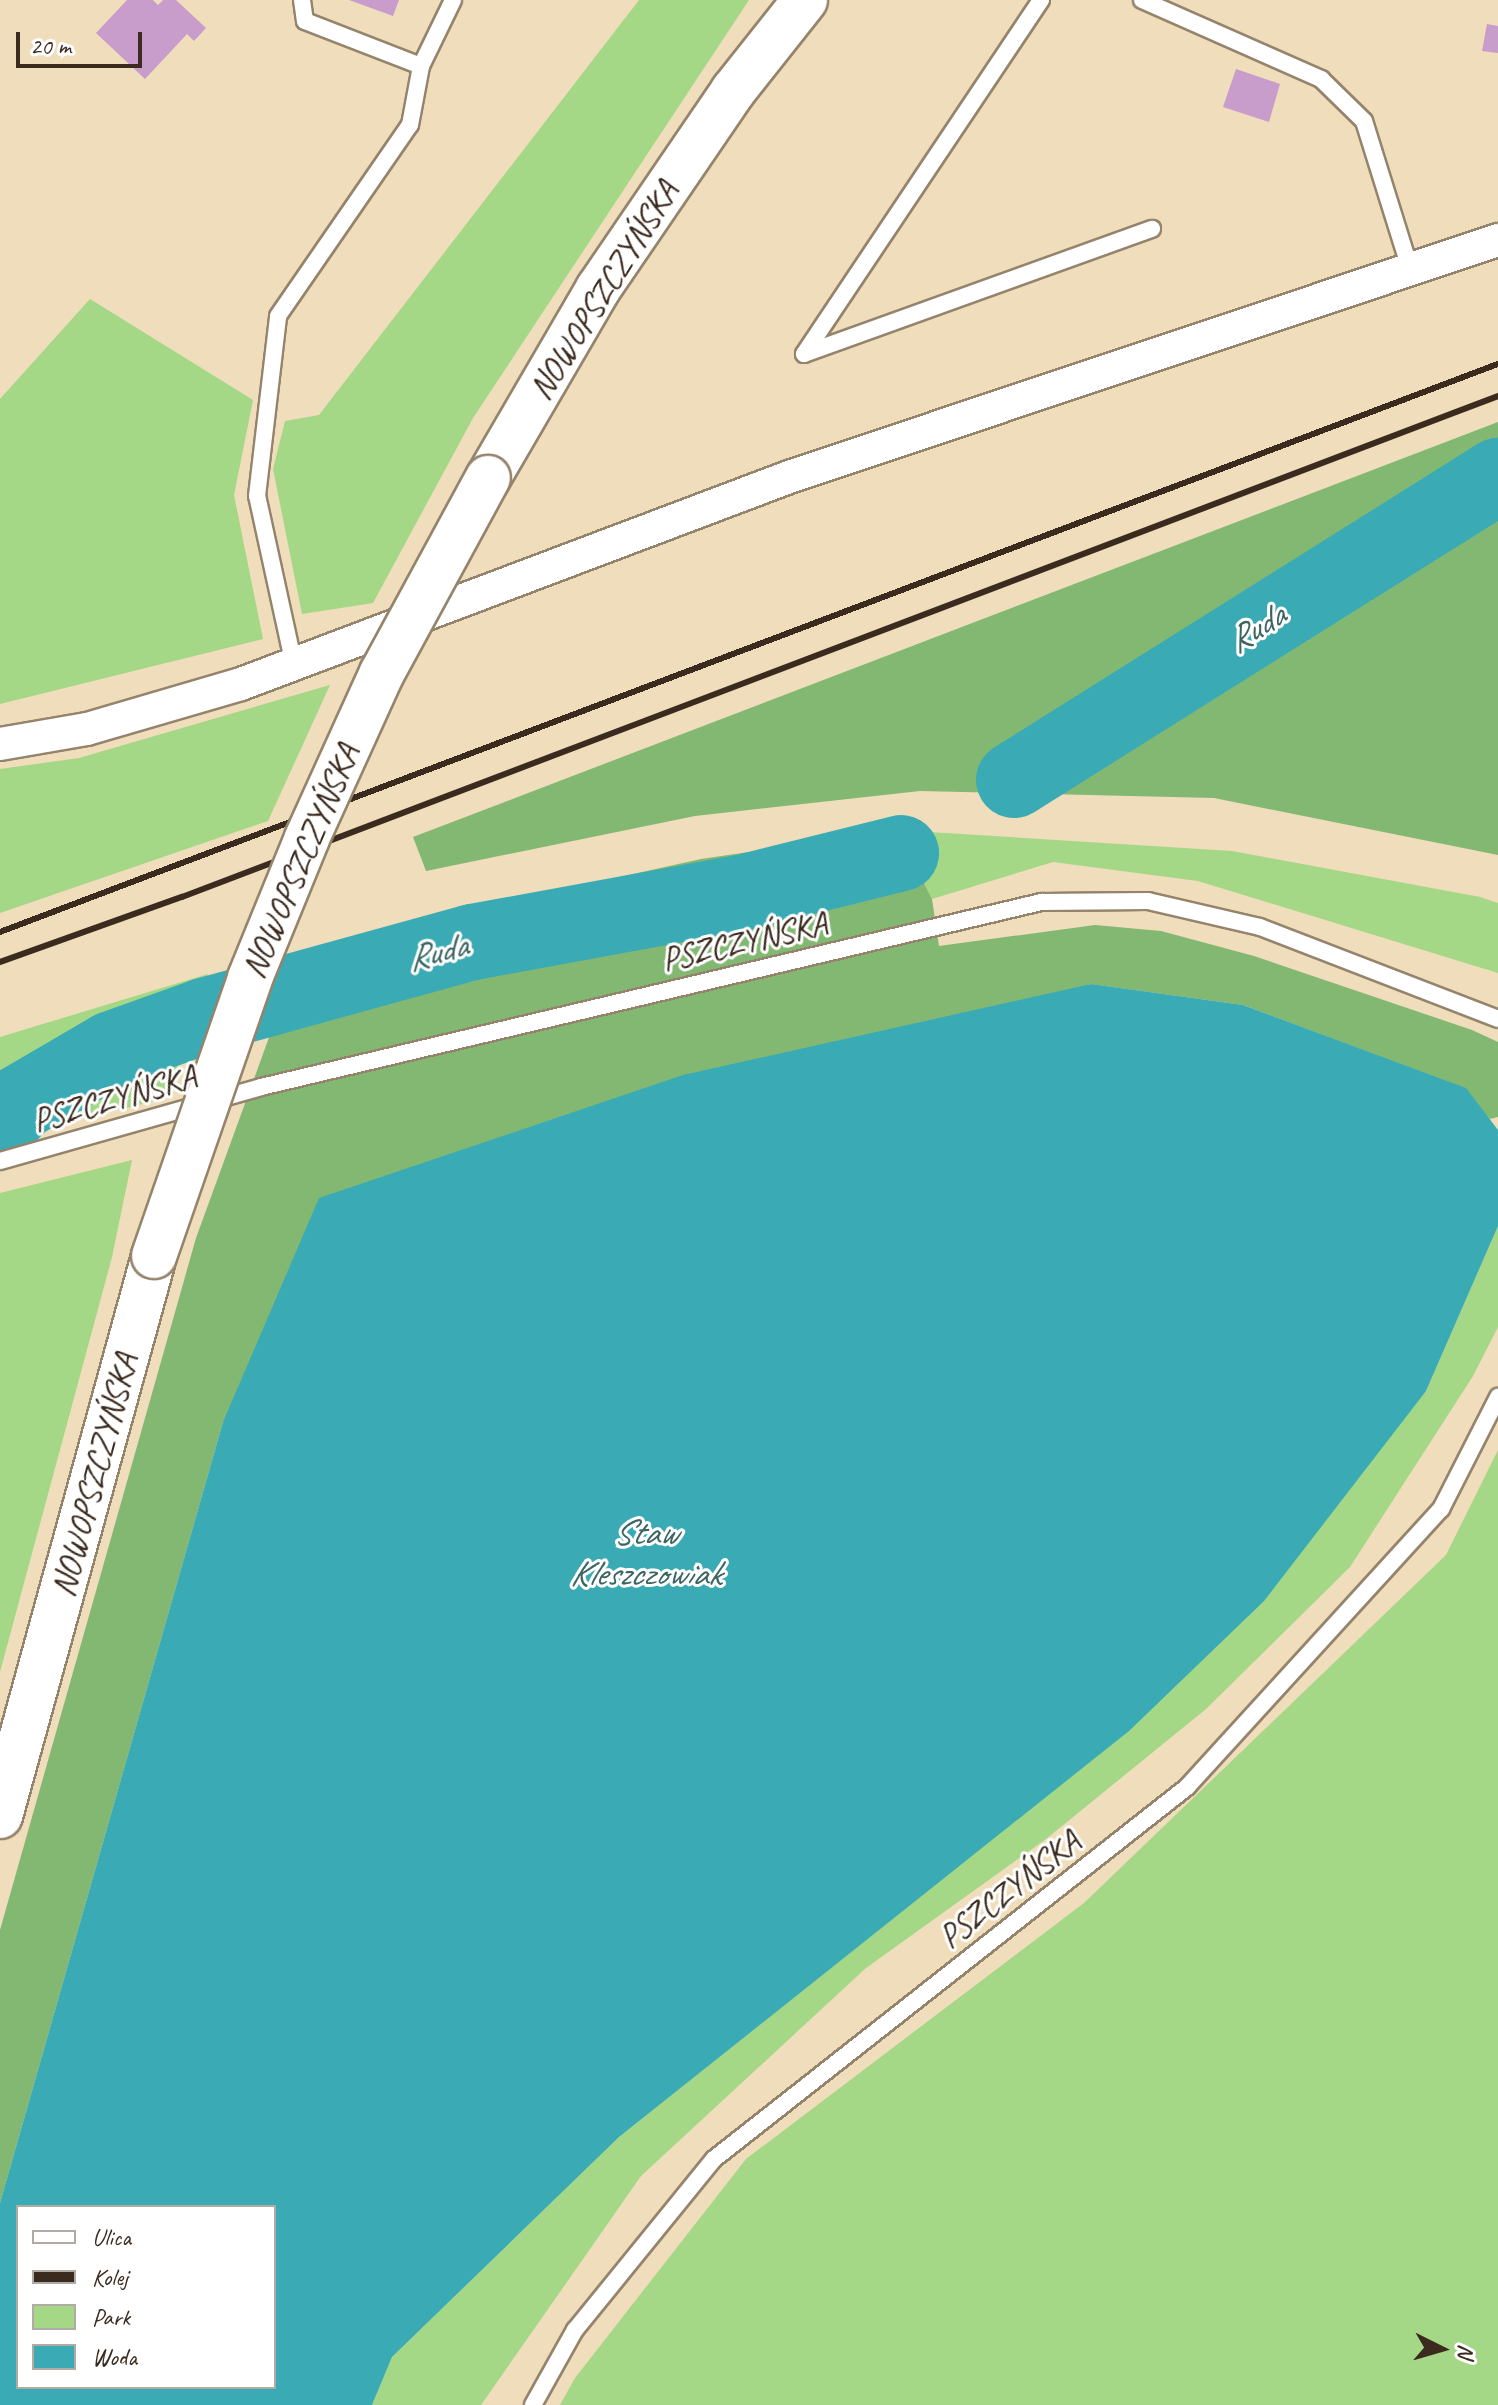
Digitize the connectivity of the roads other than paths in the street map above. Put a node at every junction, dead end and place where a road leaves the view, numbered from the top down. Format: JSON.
{"nodes":[{"id":1,"x":302,"y":0,"type":"edge"},
{"id":2,"x":453,"y":0,"type":"edge"},
{"id":3,"x":805,"y":0,"type":"edge"},
{"id":4,"x":1041,"y":0,"type":"edge"},
{"id":5,"x":1142,"y":0,"type":"edge"},
{"id":6,"x":421,"y":66,"type":"junction"},
{"id":7,"x":1152,"y":229,"type":"dead end"},
{"id":8,"x":1498,"y":240,"type":"edge"},
{"id":9,"x":1410,"y":269,"type":"junction"},
{"id":10,"x":294,"y":665,"type":"junction"},
{"id":11,"x":0,"y":744,"type":"edge"},
{"id":12,"x":1498,"y":1019,"type":"edge"},
{"id":13,"x":0,"y":1161,"type":"edge"},
{"id":14,"x":1498,"y":1397,"type":"edge"},
{"id":15,"x":0,"y":1816,"type":"edge"},
{"id":16,"x":533,"y":2405,"type":"edge"}],
"edges":[{"from":1,"to":6,"type":"lane"},
{"from":2,"to":6,"type":"lane"},
{"from":3,"to":15,"type":"main road","name":"NOWOPSZCZYŃSKA","bridge":true},
{"from":4,"to":7,"type":"lane"},
{"from":5,"to":9,"type":"lane"},
{"from":6,"to":10,"type":"lane"},
{"from":8,"to":9,"type":"street"},
{"from":9,"to":10,"type":"street"},
{"from":10,"to":11,"type":"street"},
{"from":12,"to":13,"type":"lane","name":"PSZCZYŃSKA"},
{"from":14,"to":16,"type":"lane","name":"PSZCZYŃSKA"}]}
